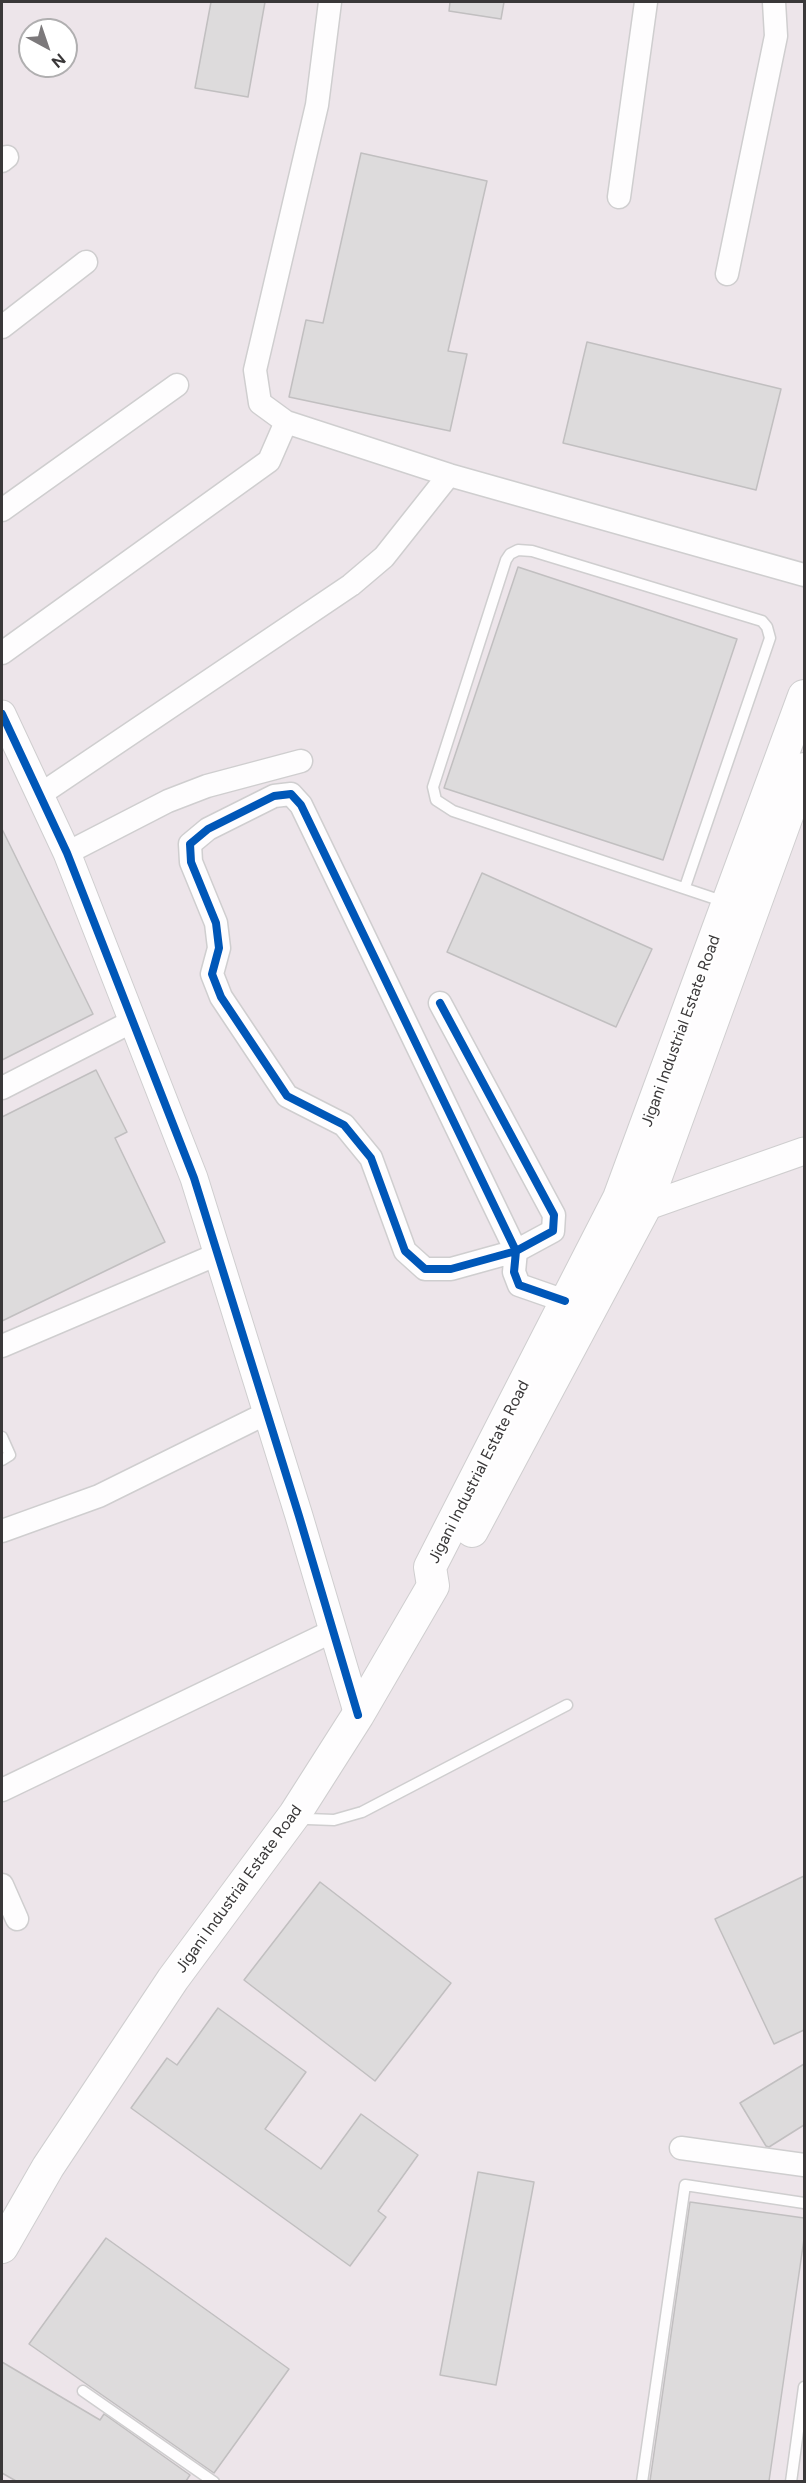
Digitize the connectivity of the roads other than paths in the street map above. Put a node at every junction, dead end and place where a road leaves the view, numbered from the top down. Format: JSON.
{"nodes":[{"id":1,"x":330,"y":2,"type":"edge"},
{"id":2,"x":646,"y":2,"type":"edge"},
{"id":3,"x":774,"y":2,"type":"edge"},
{"id":4,"x":619,"y":197,"type":"dead end"},
{"id":5,"x":86,"y":262,"type":"dead end"},
{"id":6,"x":727,"y":274,"type":"dead end"},
{"id":7,"x":2,"y":327,"type":"edge"},
{"id":8,"x":177,"y":386,"type":"dead end"},
{"id":9,"x":286,"y":422,"type":"junction"},
{"id":10,"x":449,"y":475,"type":"junction"},
{"id":11,"x":2,"y":510,"type":"edge"},
{"id":12,"x":804,"y":575,"type":"edge"},
{"id":13,"x":2,"y":653,"type":"edge"},
{"id":14,"x":804,"y":696,"type":"edge"},
{"id":15,"x":2,"y":714,"type":"edge"},
{"id":16,"x":301,"y":761,"type":"dead end"},
{"id":17,"x":804,"y":769,"type":"edge"},
{"id":18,"x":41,"y":794,"type":"junction"},
{"id":19,"x":67,"y":853,"type":"junction"},
{"id":20,"x":685,"y":888,"type":"junction"},
{"id":21,"x":728,"y":903,"type":"junction"},
{"id":22,"x":440,"y":1003,"type":"dead end"},
{"id":23,"x":133,"y":1021,"type":"junction"},
{"id":24,"x":2,"y":1088,"type":"edge"},
{"id":25,"x":804,"y":1151,"type":"edge"},
{"id":26,"x":632,"y":1202,"type":"junction"},
{"id":27,"x":516,"y":1251,"type":"junction"},
{"id":28,"x":218,"y":1254,"type":"junction"},
{"id":29,"x":565,"y":1301,"type":"junction"},
{"id":30,"x":2,"y":1346,"type":"edge"},
{"id":31,"x":267,"y":1413,"type":"junction"},
{"id":32,"x":2,"y":1437,"type":"edge"},
{"id":33,"x":2,"y":1460,"type":"edge"},
{"id":34,"x":2,"y":1531,"type":"edge"},
{"id":35,"x":433,"y":1586,"type":"junction"},
{"id":36,"x":333,"y":1631,"type":"junction"},
{"id":37,"x":567,"y":1705,"type":"dead end"},
{"id":38,"x":358,"y":1716,"type":"junction"},
{"id":39,"x":2,"y":1790,"type":"edge"},
{"id":40,"x":295,"y":1814,"type":"junction"},
{"id":41,"x":2,"y":1885,"type":"edge"},
{"id":42,"x":17,"y":1919,"type":"dead end"},
{"id":43,"x":681,"y":2148,"type":"dead end"},
{"id":44,"x":804,"y":2164,"type":"edge"},
{"id":45,"x":804,"y":2203,"type":"edge"},
{"id":46,"x":2,"y":2247,"type":"edge"},
{"id":47,"x":804,"y":2387,"type":"edge"},
{"id":48,"x":83,"y":2391,"type":"dead end"},
{"id":49,"x":211,"y":2481,"type":"edge"},
{"id":50,"x":642,"y":2481,"type":"edge"},
{"id":51,"x":791,"y":2481,"type":"edge"}],
"edges":[{"from":1,"to":9,"type":"street"},
{"from":2,"to":4,"type":"street"},
{"from":3,"to":6,"type":"street"},
{"from":5,"to":7,"type":"street"},
{"from":8,"to":11,"type":"street"},
{"from":9,"to":10,"type":"street"},
{"from":9,"to":13,"type":"street"},
{"from":10,"to":12,"type":"street"},
{"from":10,"to":18,"type":"street"},
{"from":14,"to":21,"type":"main road","name":"Jigani Industrial Estate Road"},
{"from":15,"to":18,"type":"street"},
{"from":16,"to":19,"type":"street"},
{"from":17,"to":26,"type":"main road","name":"Jigani Industrial Estate Road"},
{"from":18,"to":19,"type":"street"},
{"from":19,"to":23,"type":"street"},
{"from":20,"to":20,"type":"lane"},
{"from":20,"to":21,"type":"lane"},
{"from":21,"to":26,"type":"main road","name":"Jigani Industrial Estate Road"},
{"from":22,"to":27,"type":"street"},
{"from":23,"to":24,"type":"street"},
{"from":23,"to":28,"type":"street"},
{"from":25,"to":26,"type":"street"},
{"from":26,"to":29,"type":"main road","name":"Jigani Industrial Estate Road"},
{"from":26,"to":35,"type":"main road","name":"Jigani Industrial Estate Road"},
{"from":27,"to":27,"type":"street"},
{"from":27,"to":29,"type":"street"},
{"from":28,"to":30,"type":"street"},
{"from":28,"to":31,"type":"street"},
{"from":29,"to":35,"type":"main road","name":"Jigani Industrial Estate Road"},
{"from":31,"to":34,"type":"street"},
{"from":31,"to":36,"type":"street"},
{"from":32,"to":33,"type":"lane"},
{"from":35,"to":38,"type":"main road","name":"Jigani Industrial Estate Road"},
{"from":36,"to":38,"type":"street"},
{"from":36,"to":39,"type":"street"},
{"from":37,"to":40,"type":"lane"},
{"from":38,"to":40,"type":"main road","name":"Jigani Industrial Estate Road"},
{"from":40,"to":46,"type":"main road","name":"Jigani Industrial Estate Road"},
{"from":41,"to":42,"type":"street"},
{"from":43,"to":44,"type":"street"},
{"from":45,"to":50,"type":"lane"},
{"from":47,"to":51,"type":"lane"},
{"from":48,"to":49,"type":"lane"}]}
